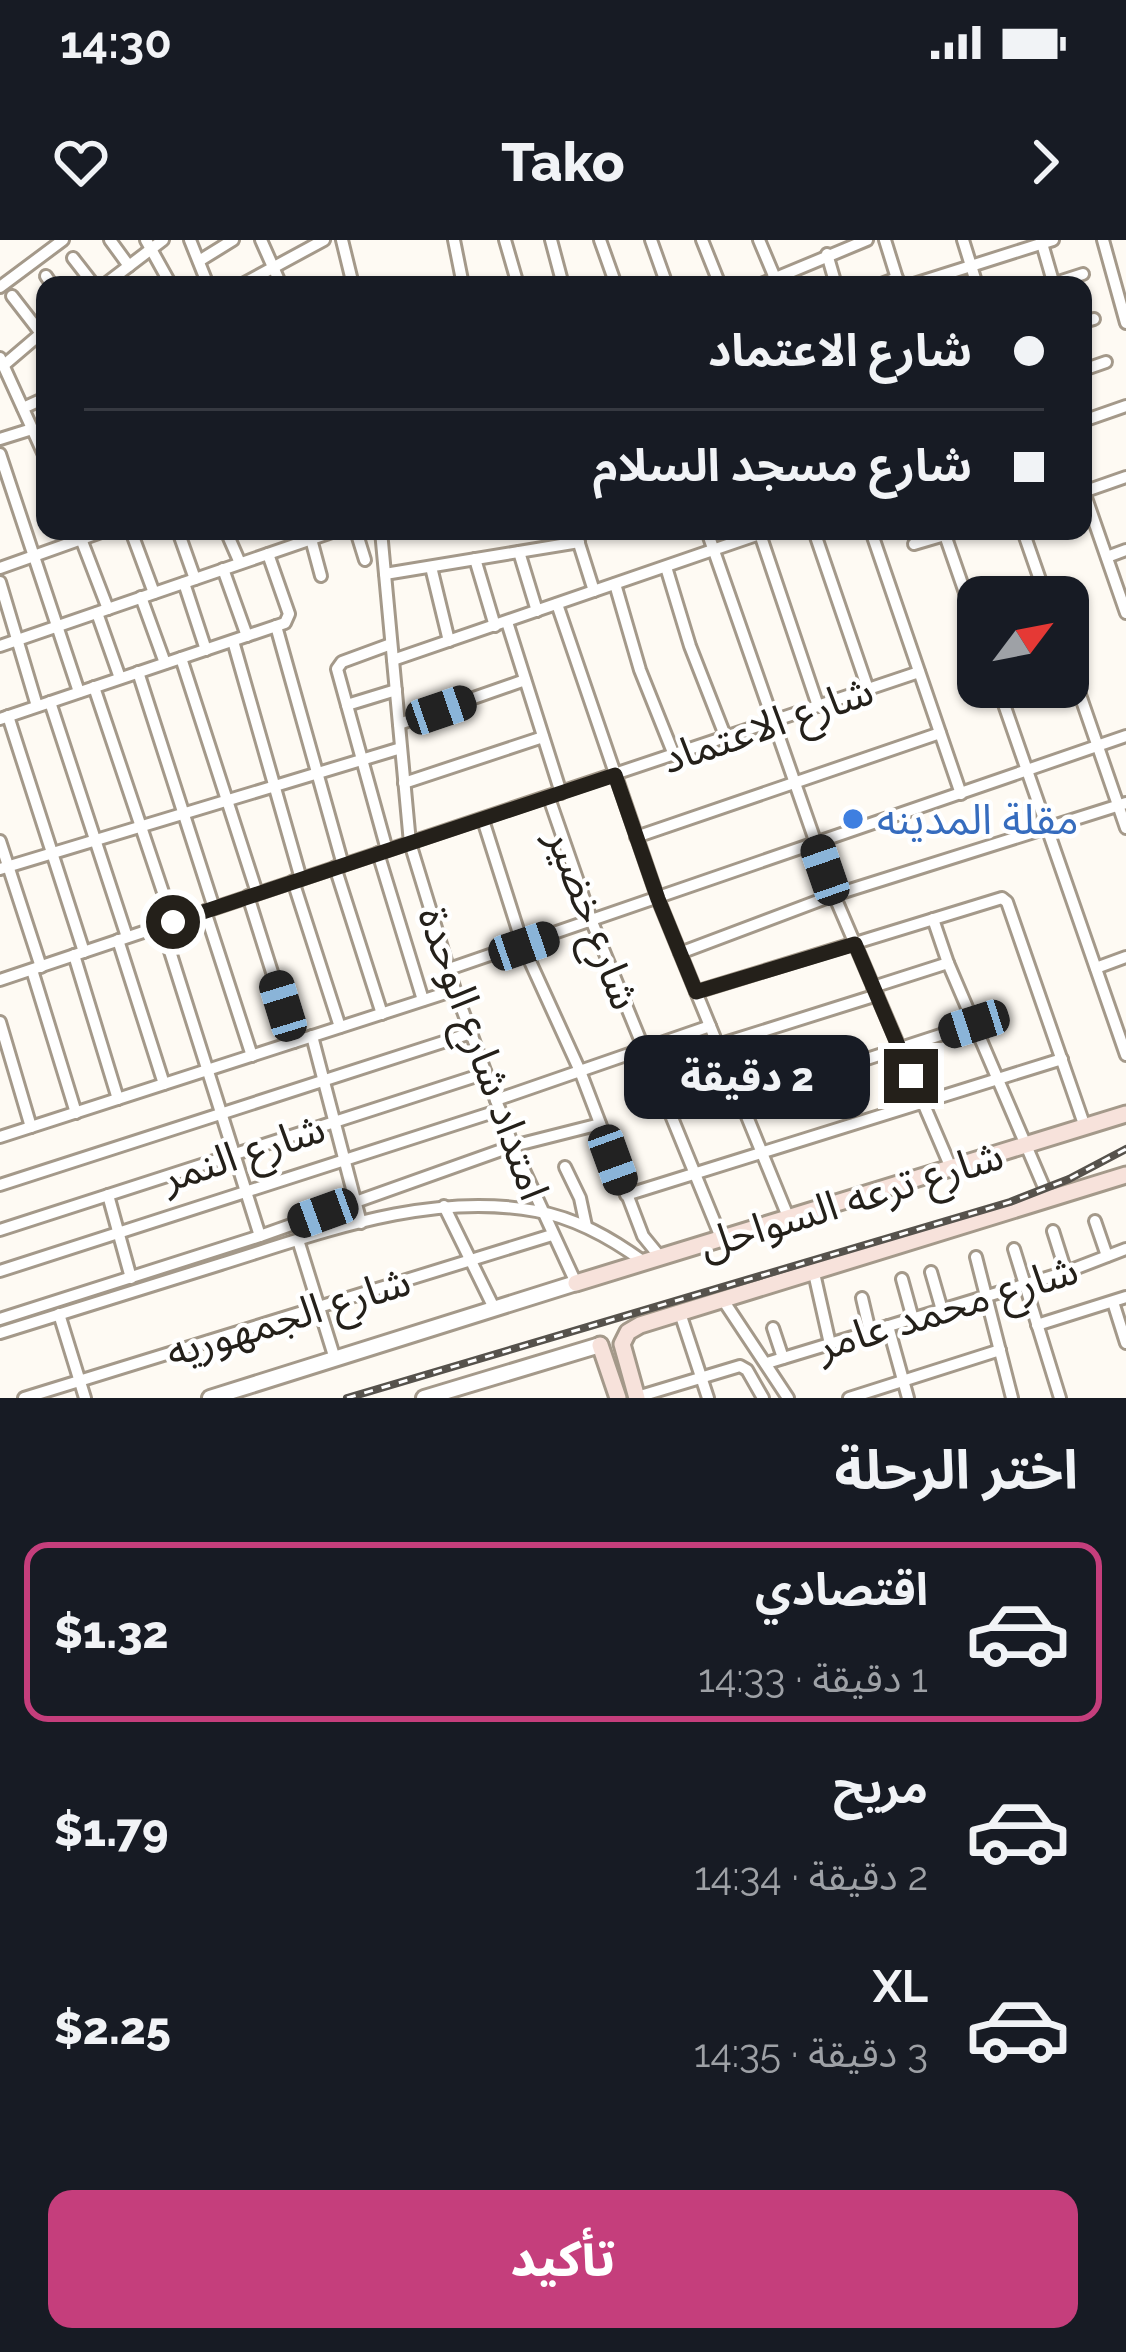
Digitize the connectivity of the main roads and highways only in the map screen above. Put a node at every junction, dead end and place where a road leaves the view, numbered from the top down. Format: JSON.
{"nodes":[{"id":1,"x":1126,"y":1114,"type":"edge"},
{"id":2,"x":1126,"y":1174,"type":"edge"},
{"id":3,"x":576,"y":1283,"type":"road end"},
{"id":4,"x":600,"y":1345,"type":"road end"},
{"id":5,"x":611,"y":1396,"type":"edge"},
{"id":6,"x":637,"y":1398,"type":"edge"}],
"edges":[{"from":1,"to":3,"type":"main road","name":"شارع ترعه السواحل"},
{"from":2,"to":6,"type":"main road","name":"شارع ترعه السواحل"},
{"from":4,"to":5,"type":"main road"}]}
